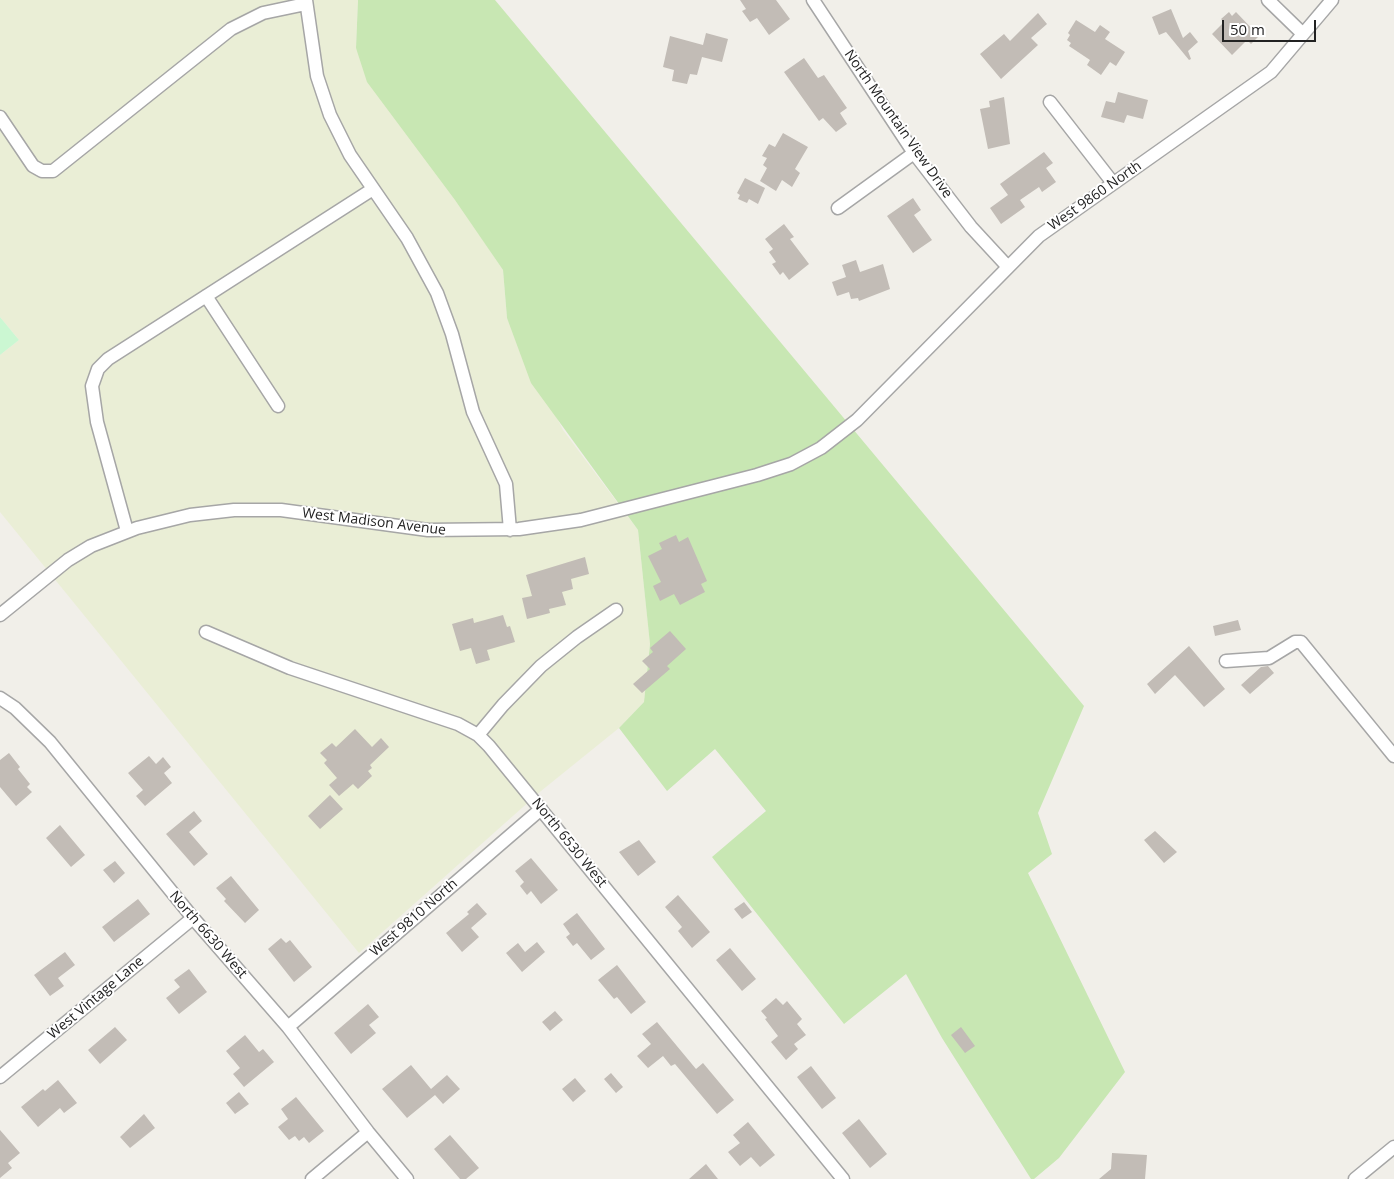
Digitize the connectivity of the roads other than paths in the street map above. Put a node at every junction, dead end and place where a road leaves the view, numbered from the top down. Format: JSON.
{"nodes":[{"id":1,"x":813,"y":0,"type":"edge"},
{"id":2,"x":1268,"y":0,"type":"edge"},
{"id":3,"x":1332,"y":0,"type":"edge"},
{"id":4,"x":306,"y":2,"type":"edge"},
{"id":5,"x":1303,"y":34,"type":"junction"},
{"id":6,"x":1050,"y":102,"type":"dead end"},
{"id":7,"x":0,"y":116,"type":"edge"},
{"id":8,"x":914,"y":153,"type":"junction"},
{"id":9,"x":1114,"y":183,"type":"junction"},
{"id":10,"x":373,"y":190,"type":"junction"},
{"id":11,"x":838,"y":208,"type":"dead end"},
{"id":12,"x":1008,"y":267,"type":"junction"},
{"id":13,"x":206,"y":296,"type":"junction"},
{"id":14,"x":278,"y":406,"type":"dead end"},
{"id":15,"x":869,"y":407,"type":"joint"},
{"id":16,"x":510,"y":530,"type":"junction"},
{"id":17,"x":128,"y":531,"type":"junction"},
{"id":18,"x":616,"y":610,"type":"dead end"},
{"id":19,"x":0,"y":615,"type":"edge"},
{"id":20,"x":206,"y":632,"type":"dead end"},
{"id":21,"x":1226,"y":661,"type":"dead end"},
{"id":22,"x":0,"y":698,"type":"edge"},
{"id":23,"x":478,"y":735,"type":"junction"},
{"id":24,"x":1394,"y":756,"type":"edge"},
{"id":25,"x":541,"y":809,"type":"junction"},
{"id":26,"x":193,"y":918,"type":"junction"},
{"id":27,"x":288,"y":1027,"type":"junction"},
{"id":28,"x":0,"y":1077,"type":"edge"},
{"id":29,"x":368,"y":1132,"type":"junction"},
{"id":30,"x":1394,"y":1147,"type":"edge"},
{"id":31,"x":312,"y":1179,"type":"edge"},
{"id":32,"x":407,"y":1179,"type":"edge"},
{"id":33,"x":843,"y":1179,"type":"edge"},
{"id":34,"x":1355,"y":1179,"type":"edge"}],
"edges":[{"from":1,"to":8,"type":"street","name":"North Mountain View Drive"},
{"from":2,"to":5,"type":"street"},
{"from":3,"to":5,"type":"street","name":"West 9860 North"},
{"from":4,"to":7,"type":"street"},
{"from":4,"to":10,"type":"street"},
{"from":5,"to":9,"type":"street","name":"West 9860 North"},
{"from":6,"to":9,"type":"street"},
{"from":8,"to":11,"type":"street"},
{"from":8,"to":12,"type":"street","name":"North Mountain View Drive"},
{"from":9,"to":12,"type":"street","name":"West 9860 North"},
{"from":10,"to":13,"type":"street"},
{"from":10,"to":16,"type":"street"},
{"from":12,"to":15,"type":"street","name":"West 9860 North"},
{"from":13,"to":14,"type":"street"},
{"from":13,"to":17,"type":"street"},
{"from":15,"to":16,"type":"street","name":"West Madison Avenue"},
{"from":16,"to":17,"type":"street","name":"West Madison Avenue"},
{"from":17,"to":19,"type":"street","name":"West Madison Avenue"},
{"from":18,"to":23,"type":"street"},
{"from":20,"to":23,"type":"street","name":"North 6530 West"},
{"from":21,"to":24,"type":"street"},
{"from":22,"to":26,"type":"street","name":"North 6630 West"},
{"from":23,"to":25,"type":"street","name":"North 6530 West"},
{"from":25,"to":27,"type":"street","name":"West 9810 North"},
{"from":25,"to":33,"type":"street","name":"North 6530 West"},
{"from":26,"to":27,"type":"street","name":"North 6630 West"},
{"from":26,"to":28,"type":"street","name":"West Vintage Lane"},
{"from":27,"to":29,"type":"street","name":"North 6630 West"},
{"from":29,"to":31,"type":"street"},
{"from":29,"to":32,"type":"street","name":"North 6630 West"},
{"from":30,"to":34,"type":"street"}]}
